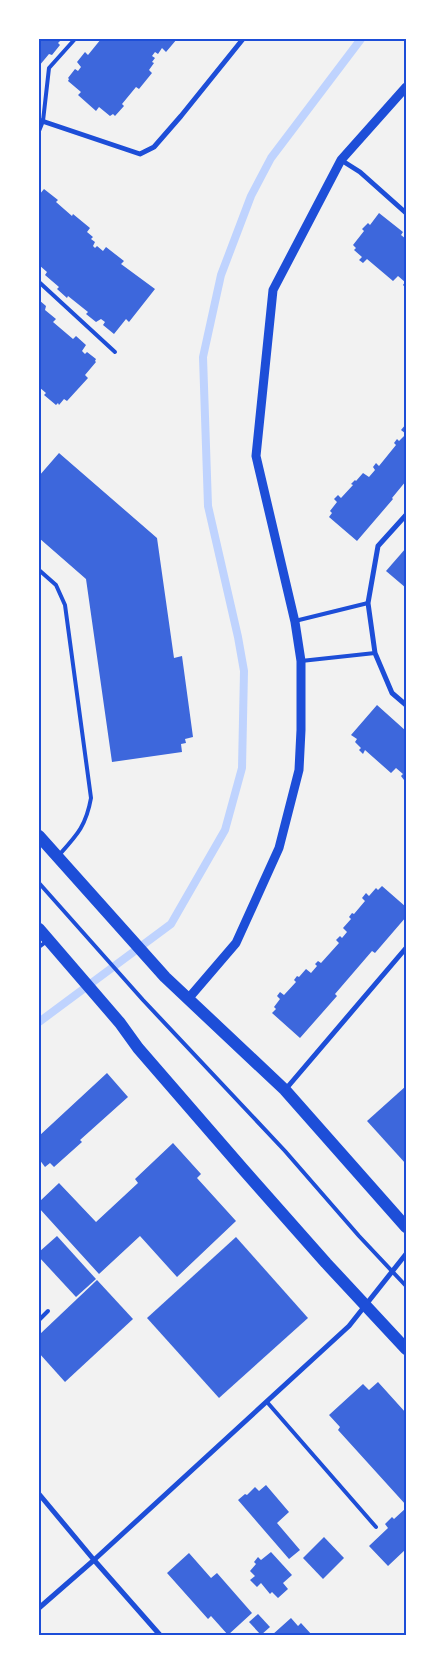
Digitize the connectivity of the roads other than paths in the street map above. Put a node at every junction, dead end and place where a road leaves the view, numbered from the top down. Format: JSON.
{"nodes":[{"id":1,"x":75,"y":39,"type":"edge"},
{"id":2,"x":243,"y":39,"type":"edge"},
{"id":3,"x":406,"y":87,"type":"edge"},
{"id":4,"x":41,"y":121,"type":"edge"},
{"id":5,"x":39,"y":131,"type":"edge"},
{"id":6,"x":341,"y":160,"type":"junction"},
{"id":7,"x":406,"y":212,"type":"edge"},
{"id":8,"x":39,"y":282,"type":"edge"},
{"id":9,"x":114,"y":352,"type":"dead end"},
{"id":10,"x":406,"y":515,"type":"edge"},
{"id":11,"x":39,"y":570,"type":"edge"},
{"id":12,"x":368,"y":603,"type":"junction"},
{"id":13,"x":295,"y":622,"type":"junction"},
{"id":14,"x":375,"y":652,"type":"junction"},
{"id":15,"x":301,"y":661,"type":"junction"},
{"id":16,"x":406,"y":705,"type":"edge"},
{"id":17,"x":39,"y":836,"type":"edge"},
{"id":18,"x":57,"y":857,"type":"junction"},
{"id":19,"x":39,"y":883,"type":"edge"},
{"id":20,"x":39,"y":929,"type":"edge"},
{"id":21,"x":44,"y":943,"type":"edge"},
{"id":22,"x":406,"y":948,"type":"edge"},
{"id":23,"x":188,"y":999,"type":"junction"},
{"id":24,"x":285,"y":1090,"type":"junction"},
{"id":25,"x":406,"y":1227,"type":"edge"},
{"id":26,"x":406,"y":1254,"type":"edge"},
{"id":27,"x":392,"y":1270,"type":"junction"},
{"id":28,"x":406,"y":1286,"type":"edge"},
{"id":29,"x":365,"y":1304,"type":"junction"},
{"id":30,"x":48,"y":1311,"type":"dead end"},
{"id":31,"x":39,"y":1320,"type":"edge"},
{"id":32,"x":406,"y":1349,"type":"edge"},
{"id":33,"x":267,"y":1402,"type":"junction"},
{"id":34,"x":39,"y":1494,"type":"edge"},
{"id":35,"x":376,"y":1527,"type":"dead end"},
{"id":36,"x":94,"y":1560,"type":"junction"},
{"id":37,"x":39,"y":1608,"type":"edge"},
{"id":38,"x":160,"y":1635,"type":"edge"}],
"edges":[{"from":1,"to":4,"type":"lane"},
{"from":2,"to":4,"type":"street"},
{"from":3,"to":6,"type":"street"},
{"from":4,"to":5,"type":"lane"},
{"from":6,"to":7,"type":"street"},
{"from":6,"to":13,"type":"street"},
{"from":8,"to":9,"type":"lane"},
{"from":10,"to":12,"type":"street"},
{"from":11,"to":18,"type":"lane"},
{"from":12,"to":13,"type":"lane"},
{"from":12,"to":14,"type":"street"},
{"from":13,"to":15,"type":"street"},
{"from":14,"to":15,"type":"lane"},
{"from":14,"to":16,"type":"street"},
{"from":15,"to":23,"type":"street"},
{"from":17,"to":18,"type":"main road"},
{"from":18,"to":23,"type":"main road"},
{"from":19,"to":27,"type":"lane"},
{"from":20,"to":21,"type":"main road"},
{"from":21,"to":29,"type":"main road"},
{"from":22,"to":24,"type":"street"},
{"from":23,"to":24,"type":"main road"},
{"from":24,"to":25,"type":"main road"},
{"from":26,"to":27,"type":"street"},
{"from":27,"to":28,"type":"lane"},
{"from":27,"to":29,"type":"street"},
{"from":29,"to":32,"type":"main road"},
{"from":29,"to":33,"type":"street"},
{"from":30,"to":31,"type":"lane"},
{"from":33,"to":35,"type":"lane"},
{"from":33,"to":36,"type":"street"},
{"from":34,"to":36,"type":"street"},
{"from":36,"to":37,"type":"street"},
{"from":36,"to":38,"type":"street"}]}
